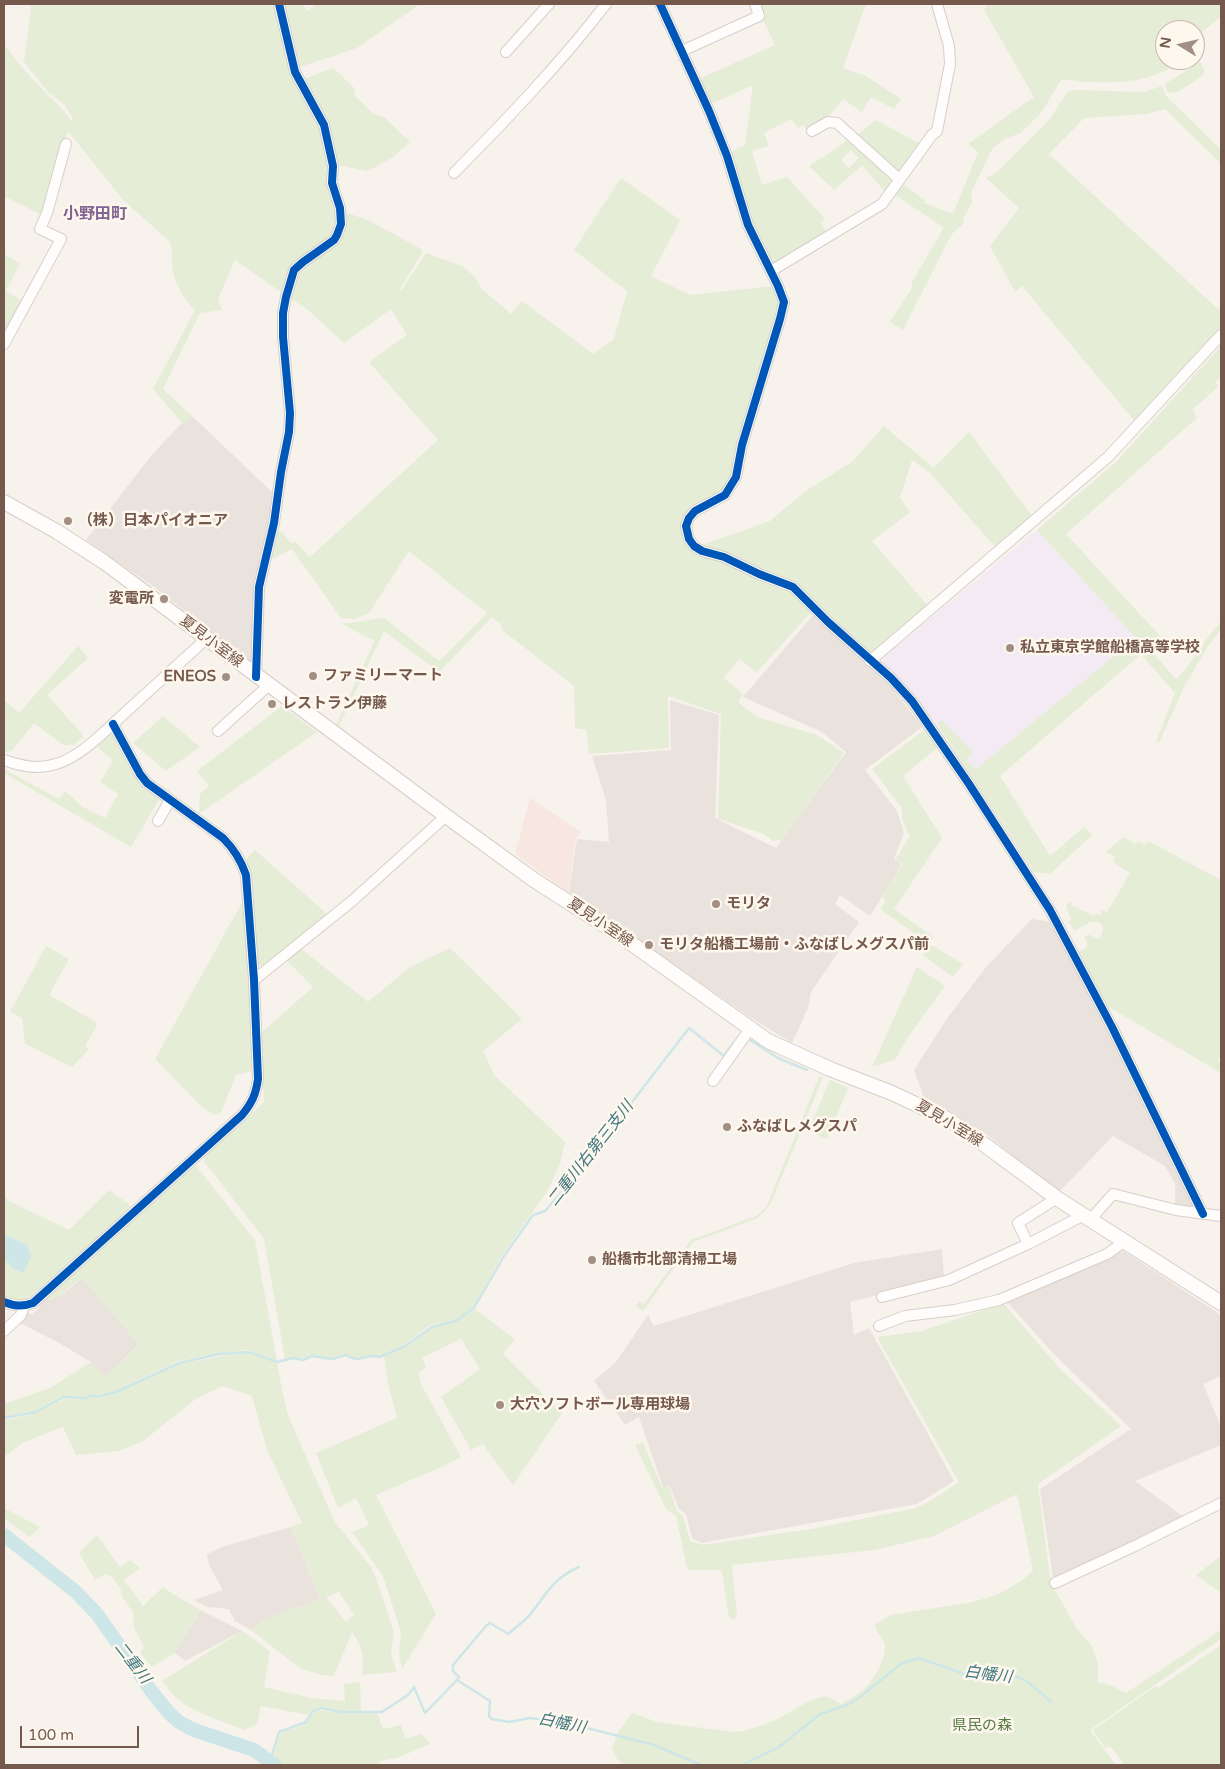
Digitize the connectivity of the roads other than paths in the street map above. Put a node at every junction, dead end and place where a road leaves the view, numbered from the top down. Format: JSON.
{"nodes":[{"id":1,"x":279,"y":4,"type":"edge"},
{"id":2,"x":549,"y":4,"type":"edge"},
{"id":3,"x":606,"y":4,"type":"edge"},
{"id":4,"x":660,"y":4,"type":"edge"},
{"id":5,"x":755,"y":4,"type":"edge"},
{"id":6,"x":937,"y":4,"type":"edge"},
{"id":7,"x":682,"y":51,"type":"junction"},
{"id":8,"x":506,"y":52,"type":"dead end"},
{"id":9,"x":812,"y":131,"type":"dead end"},
{"id":10,"x":66,"y":144,"type":"dead end"},
{"id":11,"x":454,"y":173,"type":"dead end"},
{"id":12,"x":899,"y":179,"type":"junction"},
{"id":13,"x":771,"y":271,"type":"junction"},
{"id":14,"x":1221,"y":335,"type":"edge"},
{"id":15,"x":4,"y":344,"type":"edge"},
{"id":16,"x":4,"y":502,"type":"edge"},
{"id":17,"x":206,"y":639,"type":"junction"},
{"id":18,"x":870,"y":661,"type":"junction"},
{"id":19,"x":256,"y":676,"type":"junction"},
{"id":20,"x":269,"y":686,"type":"junction"},
{"id":21,"x":113,"y":724,"type":"junction"},
{"id":22,"x":218,"y":731,"type":"dead end"},
{"id":23,"x":4,"y":760,"type":"edge"},
{"id":24,"x":170,"y":800,"type":"junction"},
{"id":25,"x":446,"y":816,"type":"junction"},
{"id":26,"x":158,"y":821,"type":"dead end"},
{"id":27,"x":254,"y":980,"type":"junction"},
{"id":28,"x":750,"y":1028,"type":"junction"},
{"id":29,"x":713,"y":1081,"type":"dead end"},
{"id":30,"x":1057,"y":1198,"type":"junction"},
{"id":31,"x":1203,"y":1214,"type":"junction"},
{"id":32,"x":1221,"y":1216,"type":"edge"},
{"id":33,"x":1087,"y":1217,"type":"junction"},
{"id":34,"x":1125,"y":1241,"type":"junction"},
{"id":35,"x":1028,"y":1244,"type":"junction"},
{"id":36,"x":882,"y":1297,"type":"dead end"},
{"id":37,"x":4,"y":1302,"type":"edge"},
{"id":38,"x":1221,"y":1303,"type":"edge"},
{"id":39,"x":24,"y":1306,"type":"junction"},
{"id":40,"x":880,"y":1326,"type":"dead end"},
{"id":41,"x":4,"y":1331,"type":"edge"},
{"id":42,"x":1221,"y":1503,"type":"edge"},
{"id":43,"x":1055,"y":1583,"type":"dead end"}],
"edges":[{"from":1,"to":19,"type":"street"},
{"from":2,"to":8,"type":"street"},
{"from":3,"to":11,"type":"street"},
{"from":4,"to":7,"type":"street"},
{"from":5,"to":7,"type":"street"},
{"from":6,"to":12,"type":"street"},
{"from":7,"to":13,"type":"street"},
{"from":9,"to":12,"type":"street"},
{"from":10,"to":15,"type":"street"},
{"from":12,"to":13,"type":"street"},
{"from":13,"to":18,"type":"street"},
{"from":14,"to":18,"type":"street"},
{"from":16,"to":17,"type":"main road","name":"夏見小室線"},
{"from":17,"to":19,"type":"main road","name":"夏見小室線"},
{"from":17,"to":21,"type":"street"},
{"from":18,"to":31,"type":"street"},
{"from":19,"to":20,"type":"main road","name":"夏見小室線"},
{"from":20,"to":22,"type":"street"},
{"from":20,"to":25,"type":"main road","name":"夏見小室線"},
{"from":21,"to":23,"type":"street"},
{"from":21,"to":24,"type":"street"},
{"from":24,"to":26,"type":"street"},
{"from":24,"to":27,"type":"street"},
{"from":25,"to":27,"type":"street"},
{"from":25,"to":28,"type":"main road","name":"夏見小室線"},
{"from":27,"to":39,"type":"street"},
{"from":28,"to":29,"type":"street"},
{"from":28,"to":30,"type":"main road","name":"夏見小室線"},
{"from":30,"to":33,"type":"main road","name":"夏見小室線"},
{"from":30,"to":35,"type":"street"},
{"from":31,"to":32,"type":"street"},
{"from":31,"to":33,"type":"street"},
{"from":33,"to":34,"type":"main road","name":"夏見小室線"},
{"from":33,"to":35,"type":"street"},
{"from":34,"to":38,"type":"main road","name":"夏見小室線"},
{"from":34,"to":40,"type":"street"},
{"from":35,"to":36,"type":"street"},
{"from":37,"to":39,"type":"street"},
{"from":39,"to":41,"type":"street"},
{"from":42,"to":43,"type":"street"}]}
